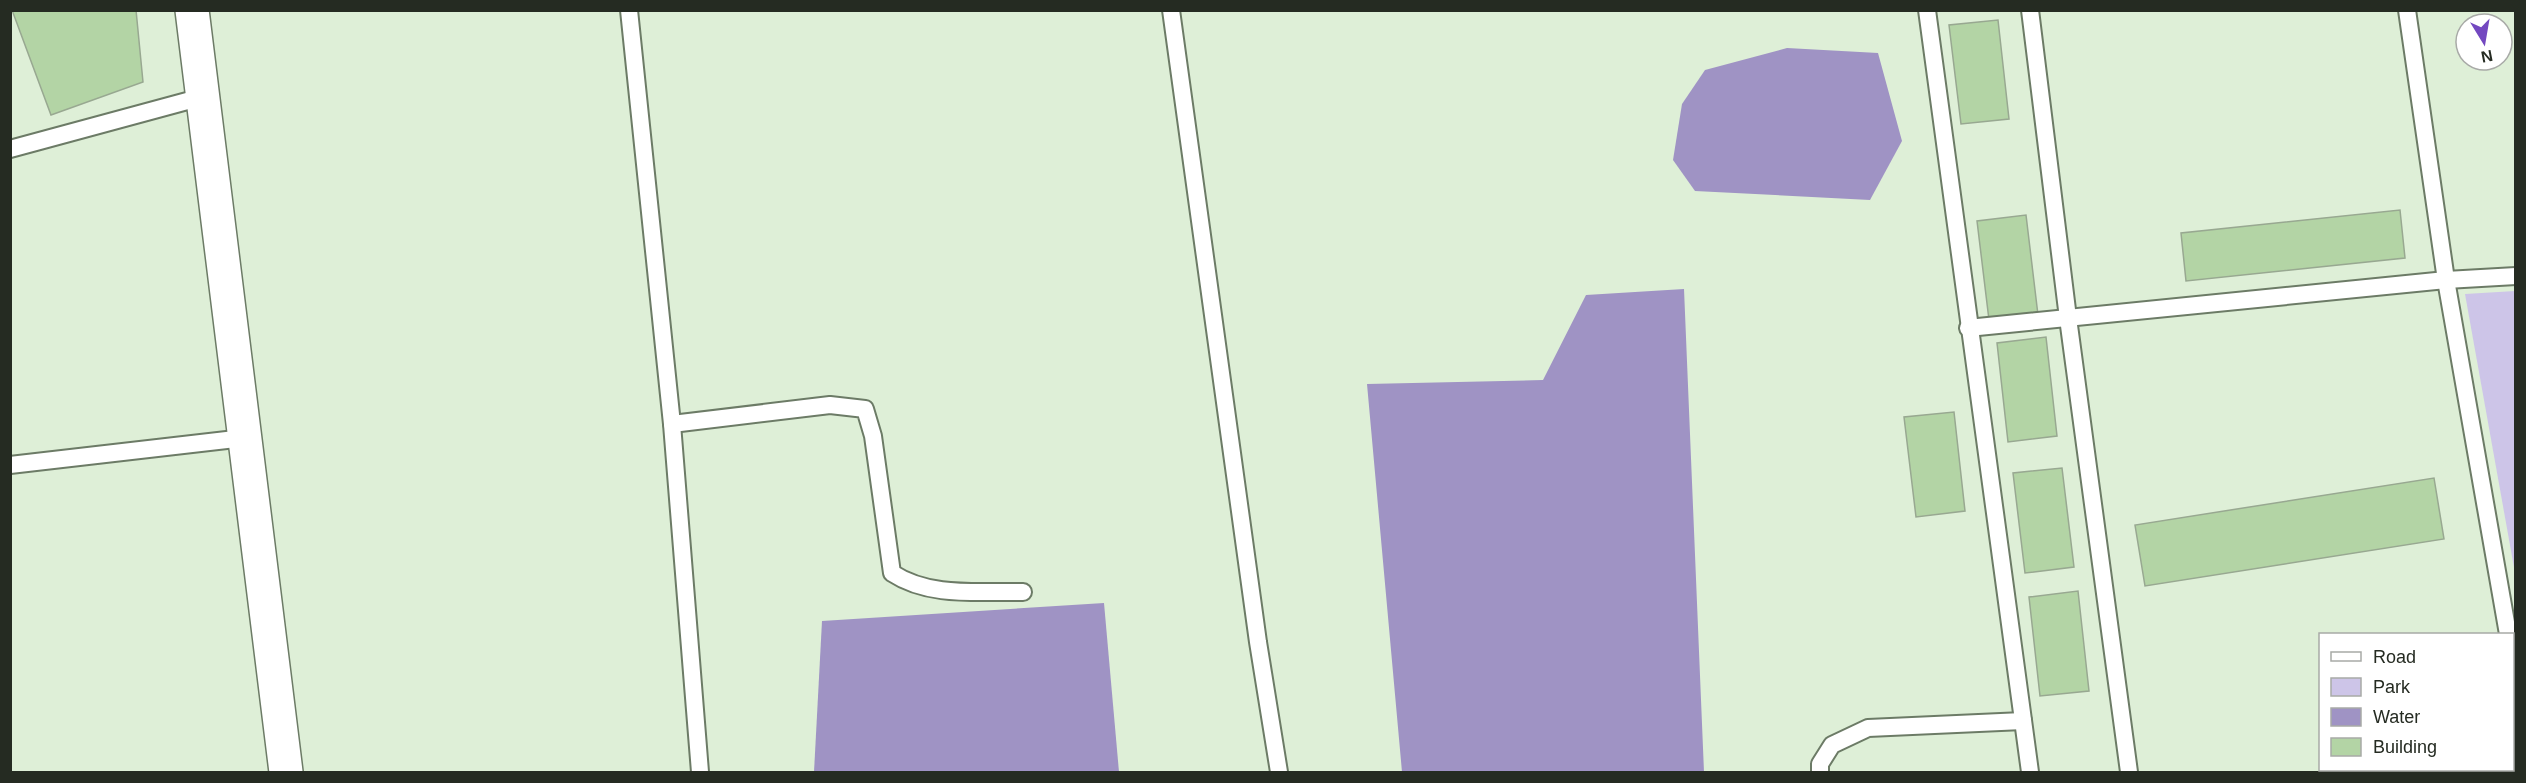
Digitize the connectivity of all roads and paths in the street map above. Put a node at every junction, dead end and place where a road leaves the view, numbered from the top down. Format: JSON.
{"nodes":[{"id":1,"x":192,"y":10,"type":"edge"},
{"id":2,"x":629,"y":10,"type":"edge"},
{"id":3,"x":1171,"y":10,"type":"edge"},
{"id":4,"x":1927,"y":10,"type":"edge"},
{"id":5,"x":2030,"y":10,"type":"edge"},
{"id":6,"x":2407,"y":10,"type":"edge"},
{"id":7,"x":202,"y":97,"type":"junction"},
{"id":8,"x":10,"y":149,"type":"edge"},
{"id":9,"x":2516,"y":276,"type":"edge"},
{"id":10,"x":2446,"y":280,"type":"junction"},
{"id":11,"x":2068,"y":318,"type":"junction"},
{"id":12,"x":1968,"y":328,"type":"junction"},
{"id":13,"x":672,"y":424,"type":"junction"},
{"id":14,"x":244,"y":438,"type":"junction"},
{"id":15,"x":10,"y":465,"type":"edge"},
{"id":16,"x":1023,"y":592,"type":"dead end"},
{"id":17,"x":2508,"y":633,"type":"edge"},
{"id":18,"x":2023,"y":721,"type":"junction"},
{"id":19,"x":286,"y":772,"type":"edge"},
{"id":20,"x":700,"y":772,"type":"edge"},
{"id":21,"x":1279,"y":772,"type":"edge"},
{"id":22,"x":1820,"y":772,"type":"edge"},
{"id":23,"x":2030,"y":772,"type":"edge"},
{"id":24,"x":2129,"y":772,"type":"edge"}],
"edges":[{"from":1,"to":7,"type":"street"},
{"from":2,"to":13,"type":"lane"},
{"from":3,"to":21,"type":"lane"},
{"from":4,"to":12,"type":"lane"},
{"from":5,"to":11,"type":"lane"},
{"from":6,"to":10,"type":"lane"},
{"from":7,"to":8,"type":"lane"},
{"from":7,"to":14,"type":"street"},
{"from":9,"to":10,"type":"lane"},
{"from":10,"to":11,"type":"lane"},
{"from":10,"to":17,"type":"lane"},
{"from":11,"to":12,"type":"lane"},
{"from":11,"to":24,"type":"lane"},
{"from":12,"to":18,"type":"lane"},
{"from":13,"to":16,"type":"lane"},
{"from":13,"to":20,"type":"lane"},
{"from":14,"to":15,"type":"lane"},
{"from":14,"to":19,"type":"street"},
{"from":18,"to":22,"type":"lane"},
{"from":18,"to":23,"type":"lane"}]}
